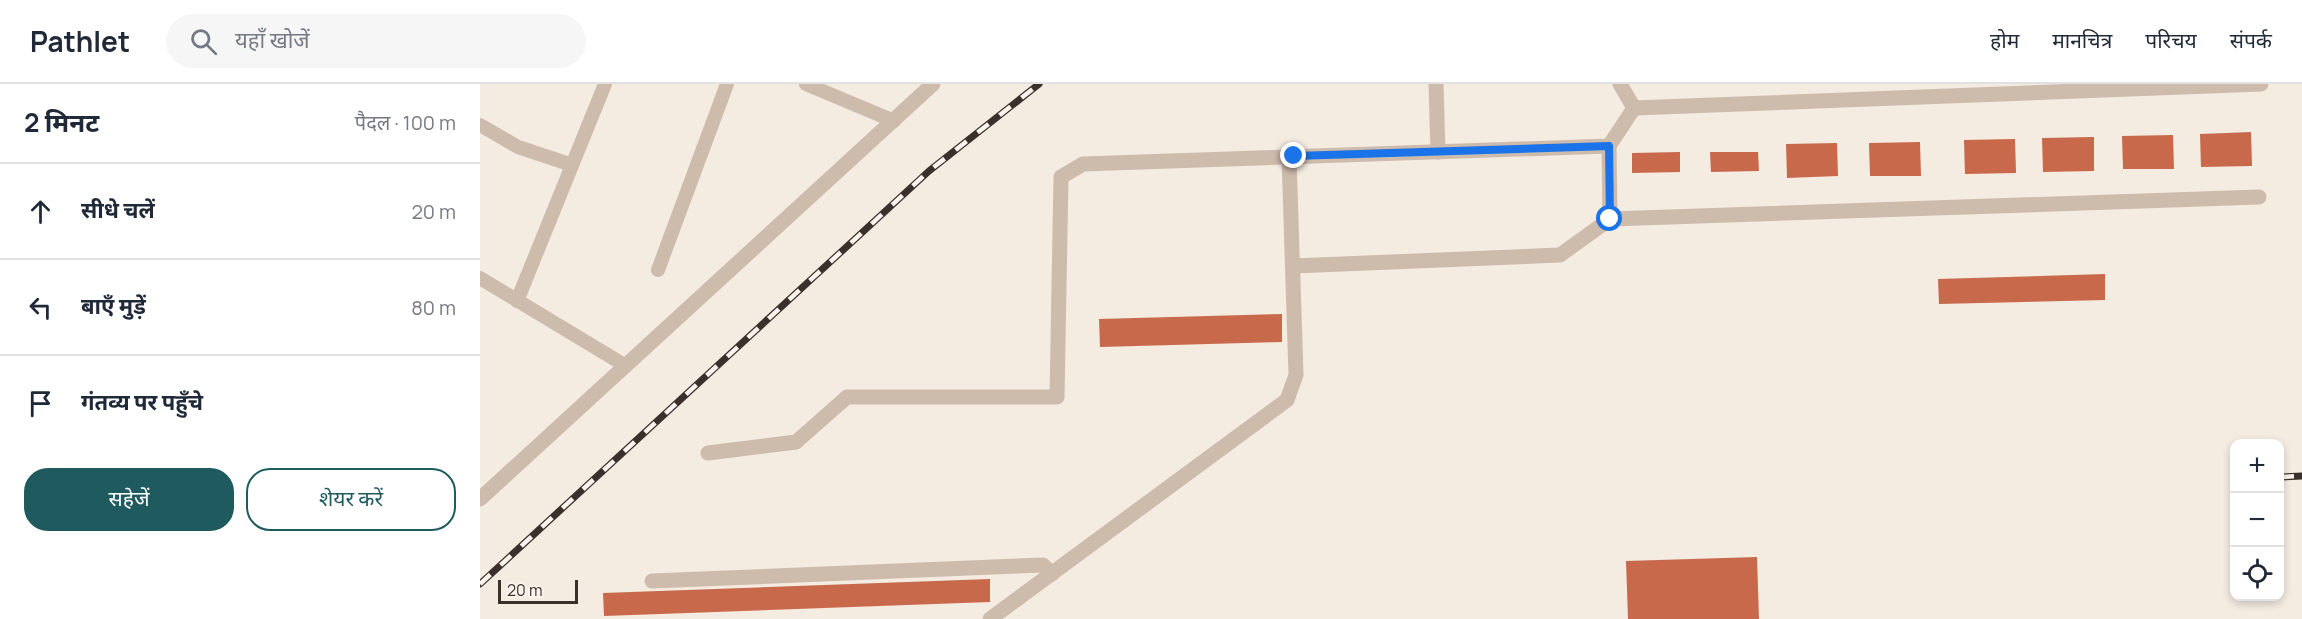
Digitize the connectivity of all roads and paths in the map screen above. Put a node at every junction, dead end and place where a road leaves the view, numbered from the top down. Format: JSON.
{"nodes":[{"id":1,"x":605,"y":84,"type":"edge"},
{"id":2,"x":727,"y":84,"type":"edge"},
{"id":3,"x":806,"y":84,"type":"edge"},
{"id":4,"x":933,"y":84,"type":"edge"},
{"id":5,"x":1436,"y":84,"type":"edge"},
{"id":6,"x":1620,"y":84,"type":"edge"},
{"id":7,"x":2261,"y":84,"type":"edge"},
{"id":8,"x":2041,"y":88,"type":"edge"},
{"id":9,"x":1634,"y":108,"type":"junction"},
{"id":10,"x":894,"y":121,"type":"junction"},
{"id":11,"x":480,"y":126,"type":"edge"},
{"id":12,"x":1609,"y":146,"type":"junction"},
{"id":13,"x":1438,"y":152,"type":"junction"},
{"id":14,"x":1289,"y":157,"type":"junction"},
{"id":15,"x":572,"y":165,"type":"junction"},
{"id":16,"x":2259,"y":198,"type":"dead end"},
{"id":17,"x":1610,"y":219,"type":"junction"},
{"id":18,"x":1293,"y":266,"type":"junction"},
{"id":19,"x":658,"y":270,"type":"dead end"},
{"id":20,"x":480,"y":279,"type":"edge"},
{"id":21,"x":517,"y":301,"type":"junction"},
{"id":22,"x":626,"y":366,"type":"junction"},
{"id":23,"x":708,"y":453,"type":"dead end"},
{"id":24,"x":480,"y":499,"type":"edge"},
{"id":25,"x":1052,"y":574,"type":"junction"},
{"id":26,"x":652,"y":581,"type":"dead end"},
{"id":27,"x":990,"y":619,"type":"edge"}],
"edges":[{"from":1,"to":15,"type":"lane"},
{"from":2,"to":19,"type":"lane"},
{"from":3,"to":10,"type":"lane"},
{"from":4,"to":10,"type":"street"},
{"from":5,"to":13,"type":"street"},
{"from":6,"to":9,"type":"street"},
{"from":7,"to":8,"type":"street"},
{"from":8,"to":9,"type":"street"},
{"from":9,"to":12,"type":"street"},
{"from":10,"to":22,"type":"street"},
{"from":11,"to":15,"type":"lane"},
{"from":12,"to":13,"type":"street"},
{"from":12,"to":17,"type":"street"},
{"from":13,"to":14,"type":"street"},
{"from":14,"to":18,"type":"street"},
{"from":14,"to":23,"type":"street"},
{"from":15,"to":21,"type":"lane"},
{"from":16,"to":17,"type":"street"},
{"from":17,"to":18,"type":"street"},
{"from":18,"to":25,"type":"street"},
{"from":20,"to":21,"type":"lane"},
{"from":21,"to":22,"type":"lane"},
{"from":22,"to":24,"type":"street"},
{"from":25,"to":26,"type":"street"},
{"from":25,"to":27,"type":"street"}]}
